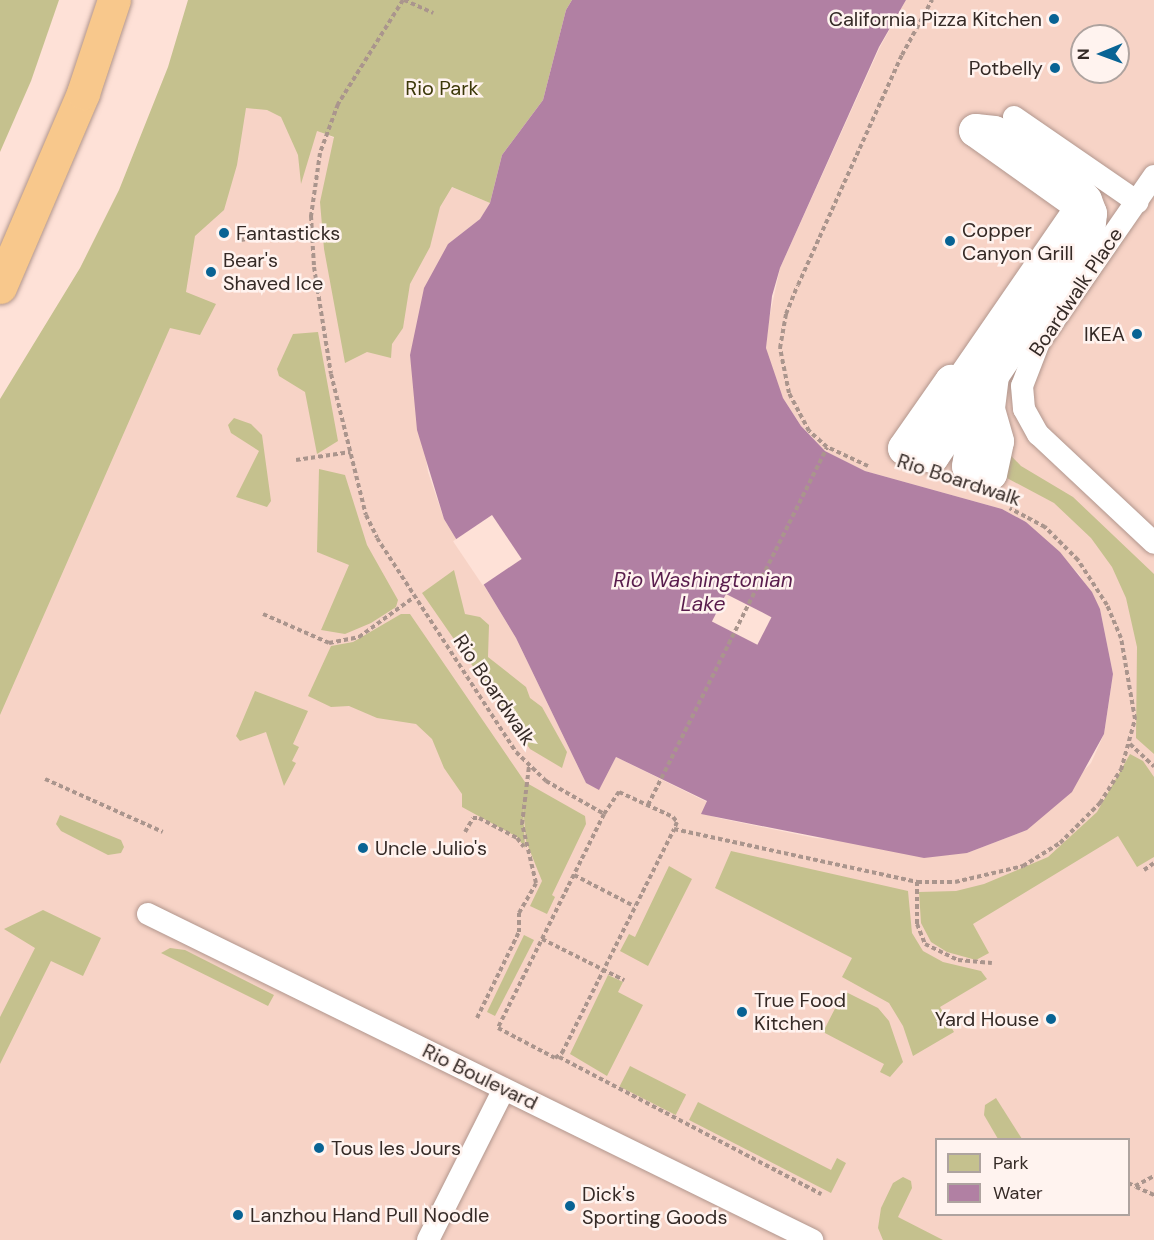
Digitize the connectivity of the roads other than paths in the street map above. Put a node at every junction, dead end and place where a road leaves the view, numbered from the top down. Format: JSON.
{"nodes":[{"id":1,"x":114,"y":0,"type":"edge"},
{"id":2,"x":1014,"y":117,"type":"dead end"},
{"id":3,"x":1154,"y":176,"type":"edge"},
{"id":4,"x":1137,"y":202,"type":"junction"},
{"id":5,"x":37,"y":205,"type":"junction"},
{"id":6,"x":0,"y":254,"type":"edge"},
{"id":7,"x":0,"y":287,"type":"edge"},
{"id":8,"x":932,"y":456,"type":"joint"},
{"id":9,"x":1154,"y":543,"type":"edge"},
{"id":10,"x":148,"y":914,"type":"dead end"},
{"id":11,"x":504,"y":1089,"type":"junction"},
{"id":12,"x":428,"y":1240,"type":"edge"},
{"id":13,"x":812,"y":1240,"type":"edge"}],
"edges":[{"from":1,"to":5,"type":"highway"},
{"from":2,"to":4,"type":"lane"},
{"from":3,"to":4,"type":"lane","name":"Boardwalk Place"},
{"from":4,"to":9,"type":"lane","name":"Boardwalk Place"},
{"from":5,"to":6,"type":"highway"},
{"from":5,"to":7,"type":"highway"},
{"from":8,"to":8,"type":"street"},
{"from":10,"to":11,"type":"lane","name":"Rio Boulevard"},
{"from":11,"to":12,"type":"lane"},
{"from":11,"to":13,"type":"lane","name":"Rio Boulevard"}]}
